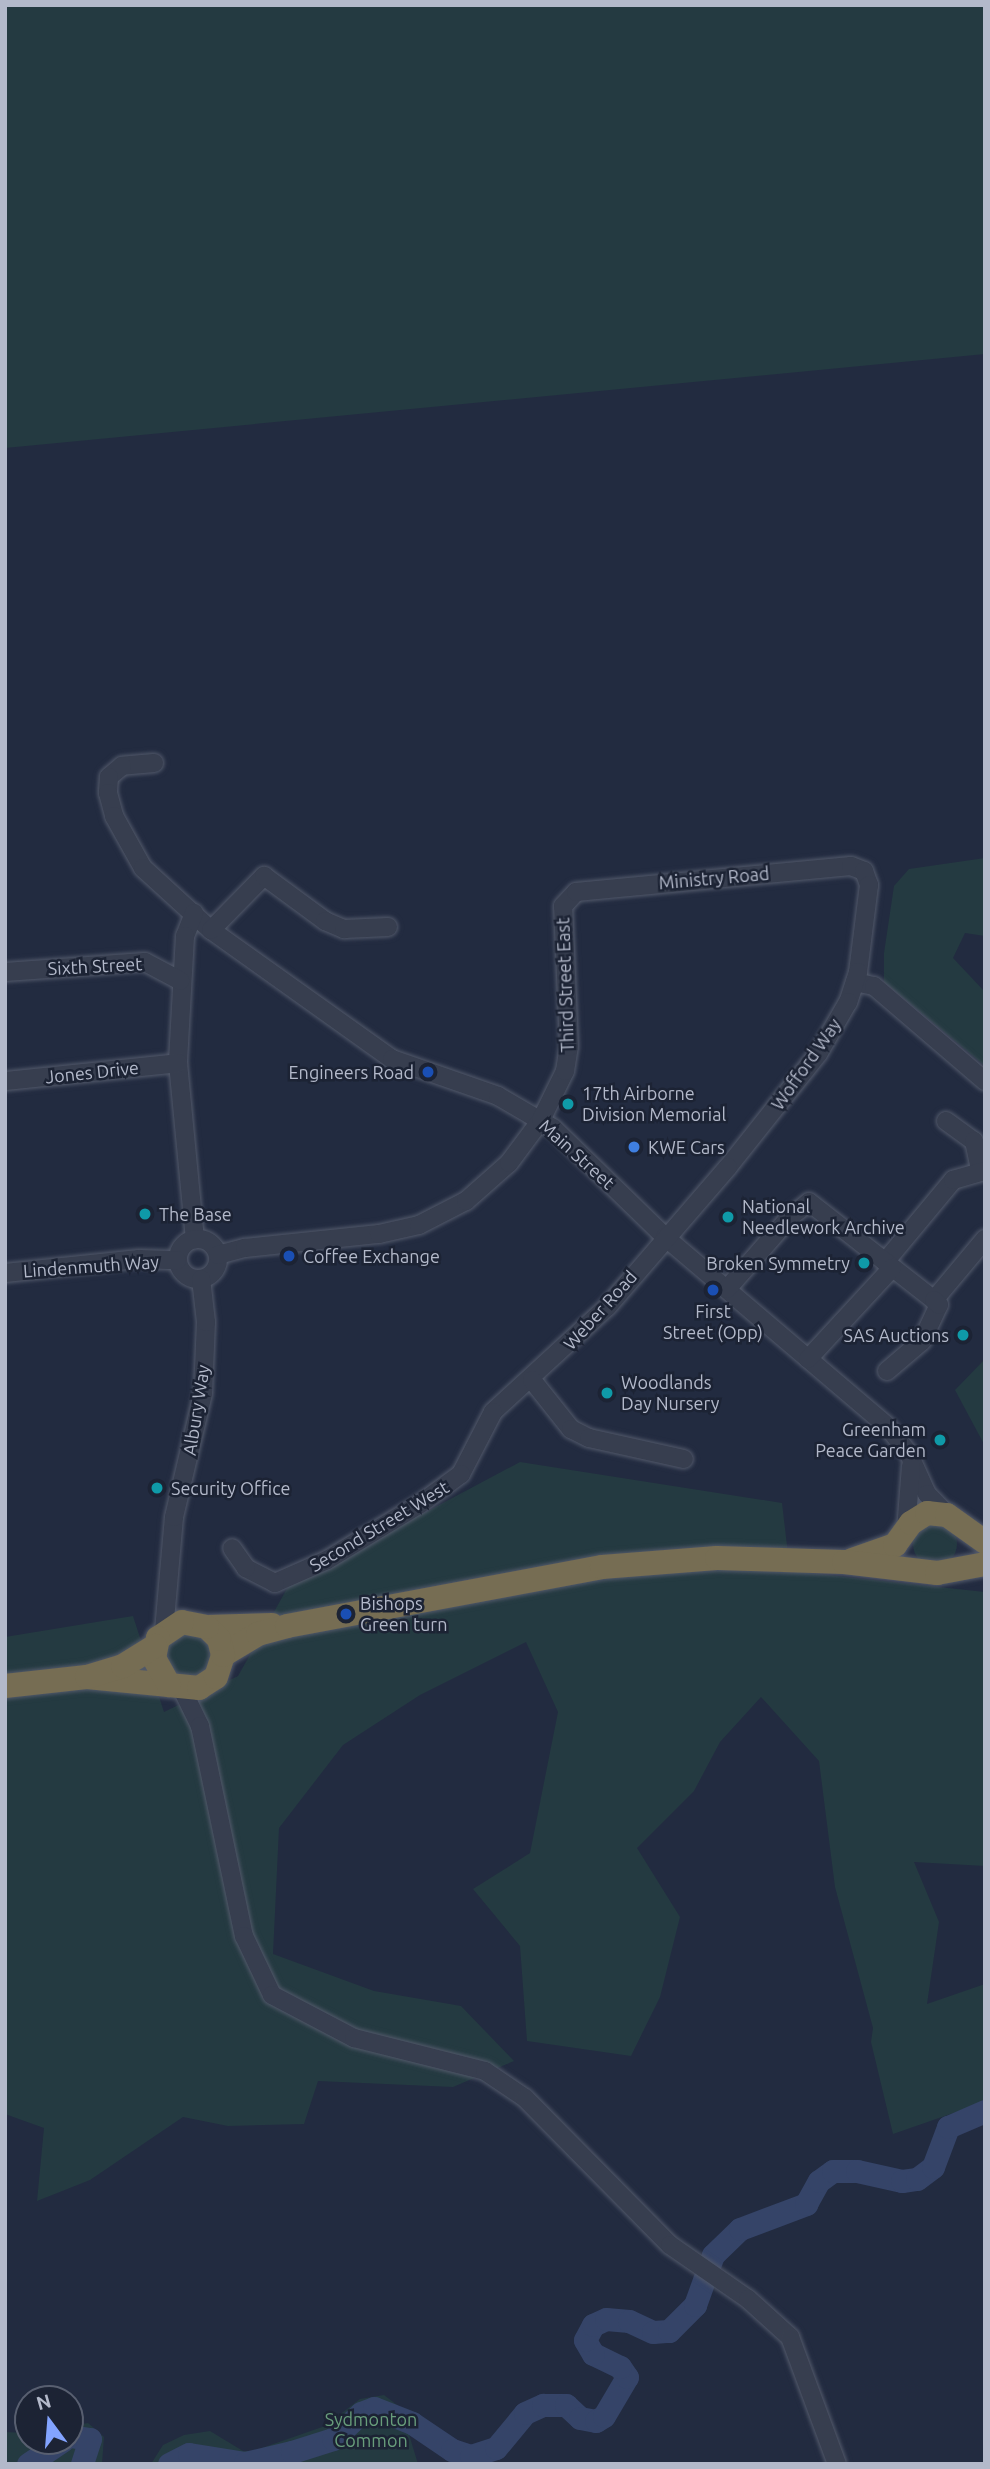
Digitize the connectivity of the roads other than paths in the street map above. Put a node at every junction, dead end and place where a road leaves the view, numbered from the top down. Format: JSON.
{"nodes":[{"id":1,"x":154,"y":763,"type":"dead end"},
{"id":2,"x":851,"y":866,"type":"joint"},
{"id":3,"x":576,"y":892,"type":"joint"},
{"id":4,"x":194,"y":914,"type":"junction"},
{"id":5,"x":388,"y":927,"type":"dead end"},
{"id":6,"x":211,"y":930,"type":"junction"},
{"id":7,"x":5,"y":972,"type":"edge"},
{"id":8,"x":180,"y":981,"type":"junction"},
{"id":9,"x":855,"y":982,"type":"junction"},
{"id":10,"x":178,"y":1063,"type":"junction"},
{"id":11,"x":5,"y":1081,"type":"edge"},
{"id":12,"x":985,"y":1081,"type":"edge"},
{"id":13,"x":541,"y":1120,"type":"junction"},
{"id":14,"x":946,"y":1121,"type":"dead end"},
{"id":15,"x":982,"y":1170,"type":"edge"},
{"id":16,"x":665,"y":1237,"type":"junction"},
{"id":17,"x":195,"y":1239,"type":"junction"},
{"id":18,"x":985,"y":1239,"type":"edge"},
{"id":19,"x":218,"y":1255,"type":"junction"},
{"id":20,"x":177,"y":1260,"type":"junction"},
{"id":21,"x":888,"y":1265,"type":"junction"},
{"id":22,"x":5,"y":1273,"type":"edge"},
{"id":23,"x":201,"y":1279,"type":"junction"},
{"id":24,"x":727,"y":1289,"type":"junction"},
{"id":25,"x":934,"y":1300,"type":"junction"},
{"id":26,"x":808,"y":1359,"type":"junction"},
{"id":27,"x":887,"y":1371,"type":"dead end"},
{"id":28,"x":532,"y":1380,"type":"junction"},
{"id":29,"x":684,"y":1460,"type":"dead end"},
{"id":30,"x":912,"y":1462,"type":"junction"},
{"id":31,"x":950,"y":1517,"type":"junction"},
{"id":32,"x":905,"y":1533,"type":"junction"},
{"id":33,"x":985,"y":1542,"type":"edge"},
{"id":34,"x":232,"y":1548,"type":"dead end"},
{"id":35,"x":844,"y":1562,"type":"junction"},
{"id":36,"x":985,"y":1564,"type":"edge"},
{"id":37,"x":953,"y":1567,"type":"junction"},
{"id":38,"x":928,"y":1573,"type":"junction"},
{"id":39,"x":171,"y":1581,"type":"junction"},
{"id":40,"x":198,"y":1624,"type":"junction"},
{"id":41,"x":287,"y":1626,"type":"junction"},
{"id":42,"x":160,"y":1639,"type":"junction"},
{"id":43,"x":223,"y":1655,"type":"junction"},
{"id":44,"x":87,"y":1677,"type":"junction"},
{"id":45,"x":207,"y":1684,"type":"junction"},
{"id":46,"x":5,"y":1686,"type":"edge"},
{"id":47,"x":175,"y":1687,"type":"junction"},
{"id":48,"x":200,"y":1726,"type":"junction"},
{"id":49,"x":837,"y":2464,"type":"edge"}],
"edges":[{"from":1,"to":4,"type":"street","name":"Main Street"},
{"from":2,"to":3,"type":"street","name":"Ministry Road"},
{"from":2,"to":9,"type":"street","name":"Wofford Way"},
{"from":3,"to":13,"type":"street","name":"Third Street East"},
{"from":4,"to":6,"type":"street","name":"Main Street"},
{"from":4,"to":8,"type":"street"},
{"from":5,"to":6,"type":"street"},
{"from":6,"to":13,"type":"street","name":"Main Street"},
{"from":7,"to":8,"type":"street","name":"Sixth Street"},
{"from":8,"to":10,"type":"street"},
{"from":9,"to":12,"type":"street"},
{"from":9,"to":16,"type":"street","name":"Wofford Way"},
{"from":10,"to":11,"type":"street","name":"Jones Drive"},
{"from":10,"to":17,"type":"street"},
{"from":13,"to":16,"type":"street","name":"Main Street"},
{"from":13,"to":19,"type":"street"},
{"from":14,"to":15,"type":"street"},
{"from":15,"to":21,"type":"street"},
{"from":16,"to":24,"type":"street","name":"Main Street"},
{"from":16,"to":28,"type":"street","name":"Weber Road"},
{"from":17,"to":19,"type":"street"},
{"from":17,"to":20,"type":"street"},
{"from":18,"to":25,"type":"street"},
{"from":19,"to":23,"type":"street"},
{"from":20,"to":22,"type":"street","name":"Lindenmuth Way"},
{"from":20,"to":23,"type":"street"},
{"from":21,"to":24,"type":"street"},
{"from":21,"to":25,"type":"street"},
{"from":21,"to":26,"type":"street"},
{"from":23,"to":39,"type":"street","name":"Albury Way"},
{"from":24,"to":26,"type":"street","name":"Main Street"},
{"from":25,"to":27,"type":"street"},
{"from":26,"to":30,"type":"street","name":"Main Street"},
{"from":28,"to":29,"type":"street"},
{"from":28,"to":34,"type":"street","name":"Second Street West"},
{"from":30,"to":31,"type":"street","name":"Main Street"},
{"from":30,"to":32,"type":"street"},
{"from":31,"to":32,"type":"highway"},
{"from":31,"to":33,"type":"highway"},
{"from":31,"to":37,"type":"highway"},
{"from":32,"to":35,"type":"highway"},
{"from":32,"to":38,"type":"highway"},
{"from":35,"to":38,"type":"highway"},
{"from":35,"to":41,"type":"highway"},
{"from":36,"to":37,"type":"highway"},
{"from":37,"to":38,"type":"highway"},
{"from":39,"to":40,"type":"street","name":"Albury Way"},
{"from":39,"to":42,"type":"street","name":"Albury Way"},
{"from":40,"to":41,"type":"highway"},
{"from":40,"to":42,"type":"highway"},
{"from":40,"to":43,"type":"highway"},
{"from":41,"to":43,"type":"highway"},
{"from":42,"to":44,"type":"highway"},
{"from":42,"to":47,"type":"highway"},
{"from":43,"to":45,"type":"highway"},
{"from":44,"to":46,"type":"highway"},
{"from":44,"to":47,"type":"highway"},
{"from":45,"to":47,"type":"highway"},
{"from":45,"to":48,"type":"street"},
{"from":47,"to":48,"type":"street"},
{"from":48,"to":49,"type":"street"}]}
